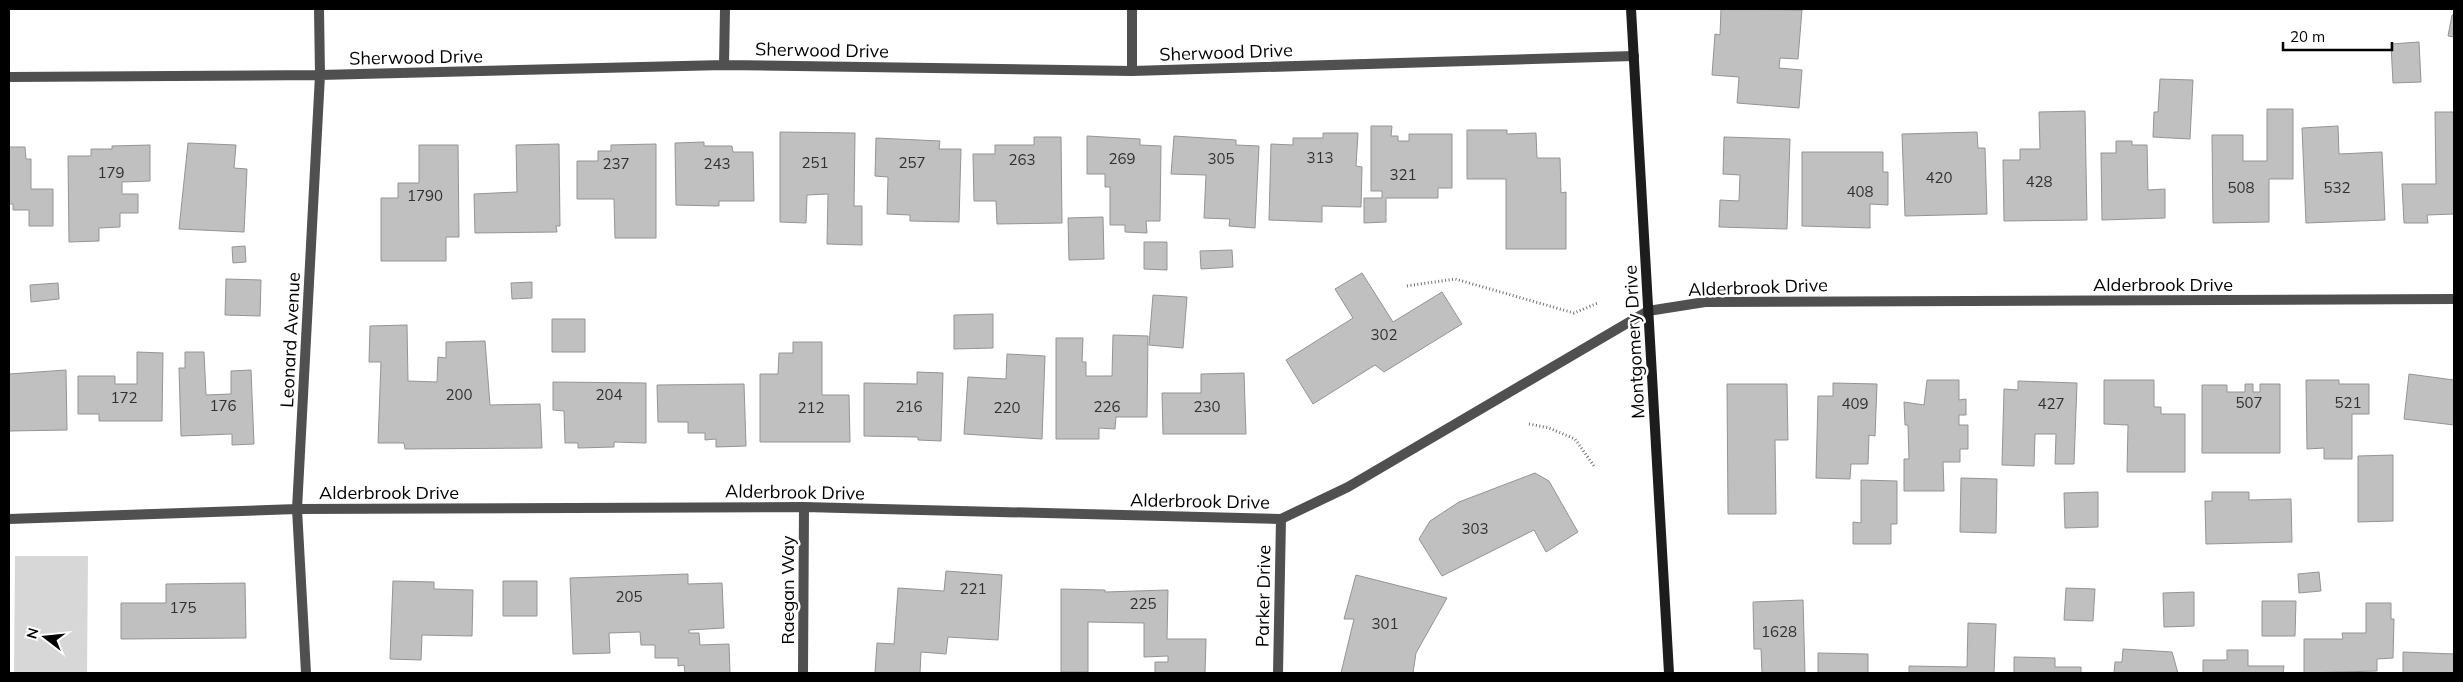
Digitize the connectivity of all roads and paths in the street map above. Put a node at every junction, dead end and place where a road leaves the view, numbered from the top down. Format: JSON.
{"nodes":[{"id":1,"x":319,"y":9,"type":"edge"},
{"id":2,"x":725,"y":9,"type":"edge"},
{"id":3,"x":1132,"y":9,"type":"edge"},
{"id":4,"x":1632,"y":9,"type":"edge"},
{"id":5,"x":1634,"y":56,"type":"junction"},
{"id":6,"x":724,"y":65,"type":"junction"},
{"id":7,"x":1132,"y":71,"type":"junction"},
{"id":8,"x":320,"y":75,"type":"junction"},
{"id":9,"x":9,"y":77,"type":"edge"},
{"id":10,"x":1407,"y":286,"type":"dead end"},
{"id":11,"x":2454,"y":299,"type":"edge"},
{"id":12,"x":1598,"y":303,"type":"dead end"},
{"id":13,"x":1648,"y":310,"type":"junction"},
{"id":14,"x":1529,"y":424,"type":"dead end"},
{"id":15,"x":1594,"y":466,"type":"dead end"},
{"id":16,"x":804,"y":508,"type":"junction"},
{"id":17,"x":297,"y":509,"type":"junction"},
{"id":18,"x":9,"y":519,"type":"edge"},
{"id":19,"x":1281,"y":519,"type":"junction"},
{"id":20,"x":306,"y":673,"type":"edge"},
{"id":21,"x":803,"y":673,"type":"edge"},
{"id":22,"x":1278,"y":673,"type":"edge"},
{"id":23,"x":1669,"y":673,"type":"edge"}],
"edges":[{"from":1,"to":8,"type":"street","name":"Leonard Avenue"},
{"from":2,"to":6,"type":"street"},
{"from":3,"to":7,"type":"street"},
{"from":4,"to":5,"type":"main road","name":"Montgomery Drive"},
{"from":5,"to":7,"type":"street","name":"Sherwood Drive"},
{"from":5,"to":13,"type":"main road","name":"Montgomery Drive"},
{"from":6,"to":7,"type":"street","name":"Sherwood Drive"},
{"from":6,"to":8,"type":"street","name":"Sherwood Drive"},
{"from":8,"to":9,"type":"street","name":"Sherwood Drive"},
{"from":8,"to":17,"type":"street","name":"Leonard Avenue"},
{"from":10,"to":12,"type":"path"},
{"from":11,"to":13,"type":"street","name":"Alderbrook Drive"},
{"from":13,"to":19,"type":"street","name":"Alderbrook Drive"},
{"from":13,"to":23,"type":"main road","name":"Montgomery Drive"},
{"from":14,"to":15,"type":"path"},
{"from":16,"to":17,"type":"street","name":"Alderbrook Drive"},
{"from":16,"to":19,"type":"street","name":"Alderbrook Drive"},
{"from":16,"to":21,"type":"street","name":"Raegan Way"},
{"from":17,"to":18,"type":"street","name":"Alderbrook Drive"},
{"from":17,"to":20,"type":"street","name":"Leonard Avenue"},
{"from":19,"to":22,"type":"street","name":"Parker Drive"}]}
